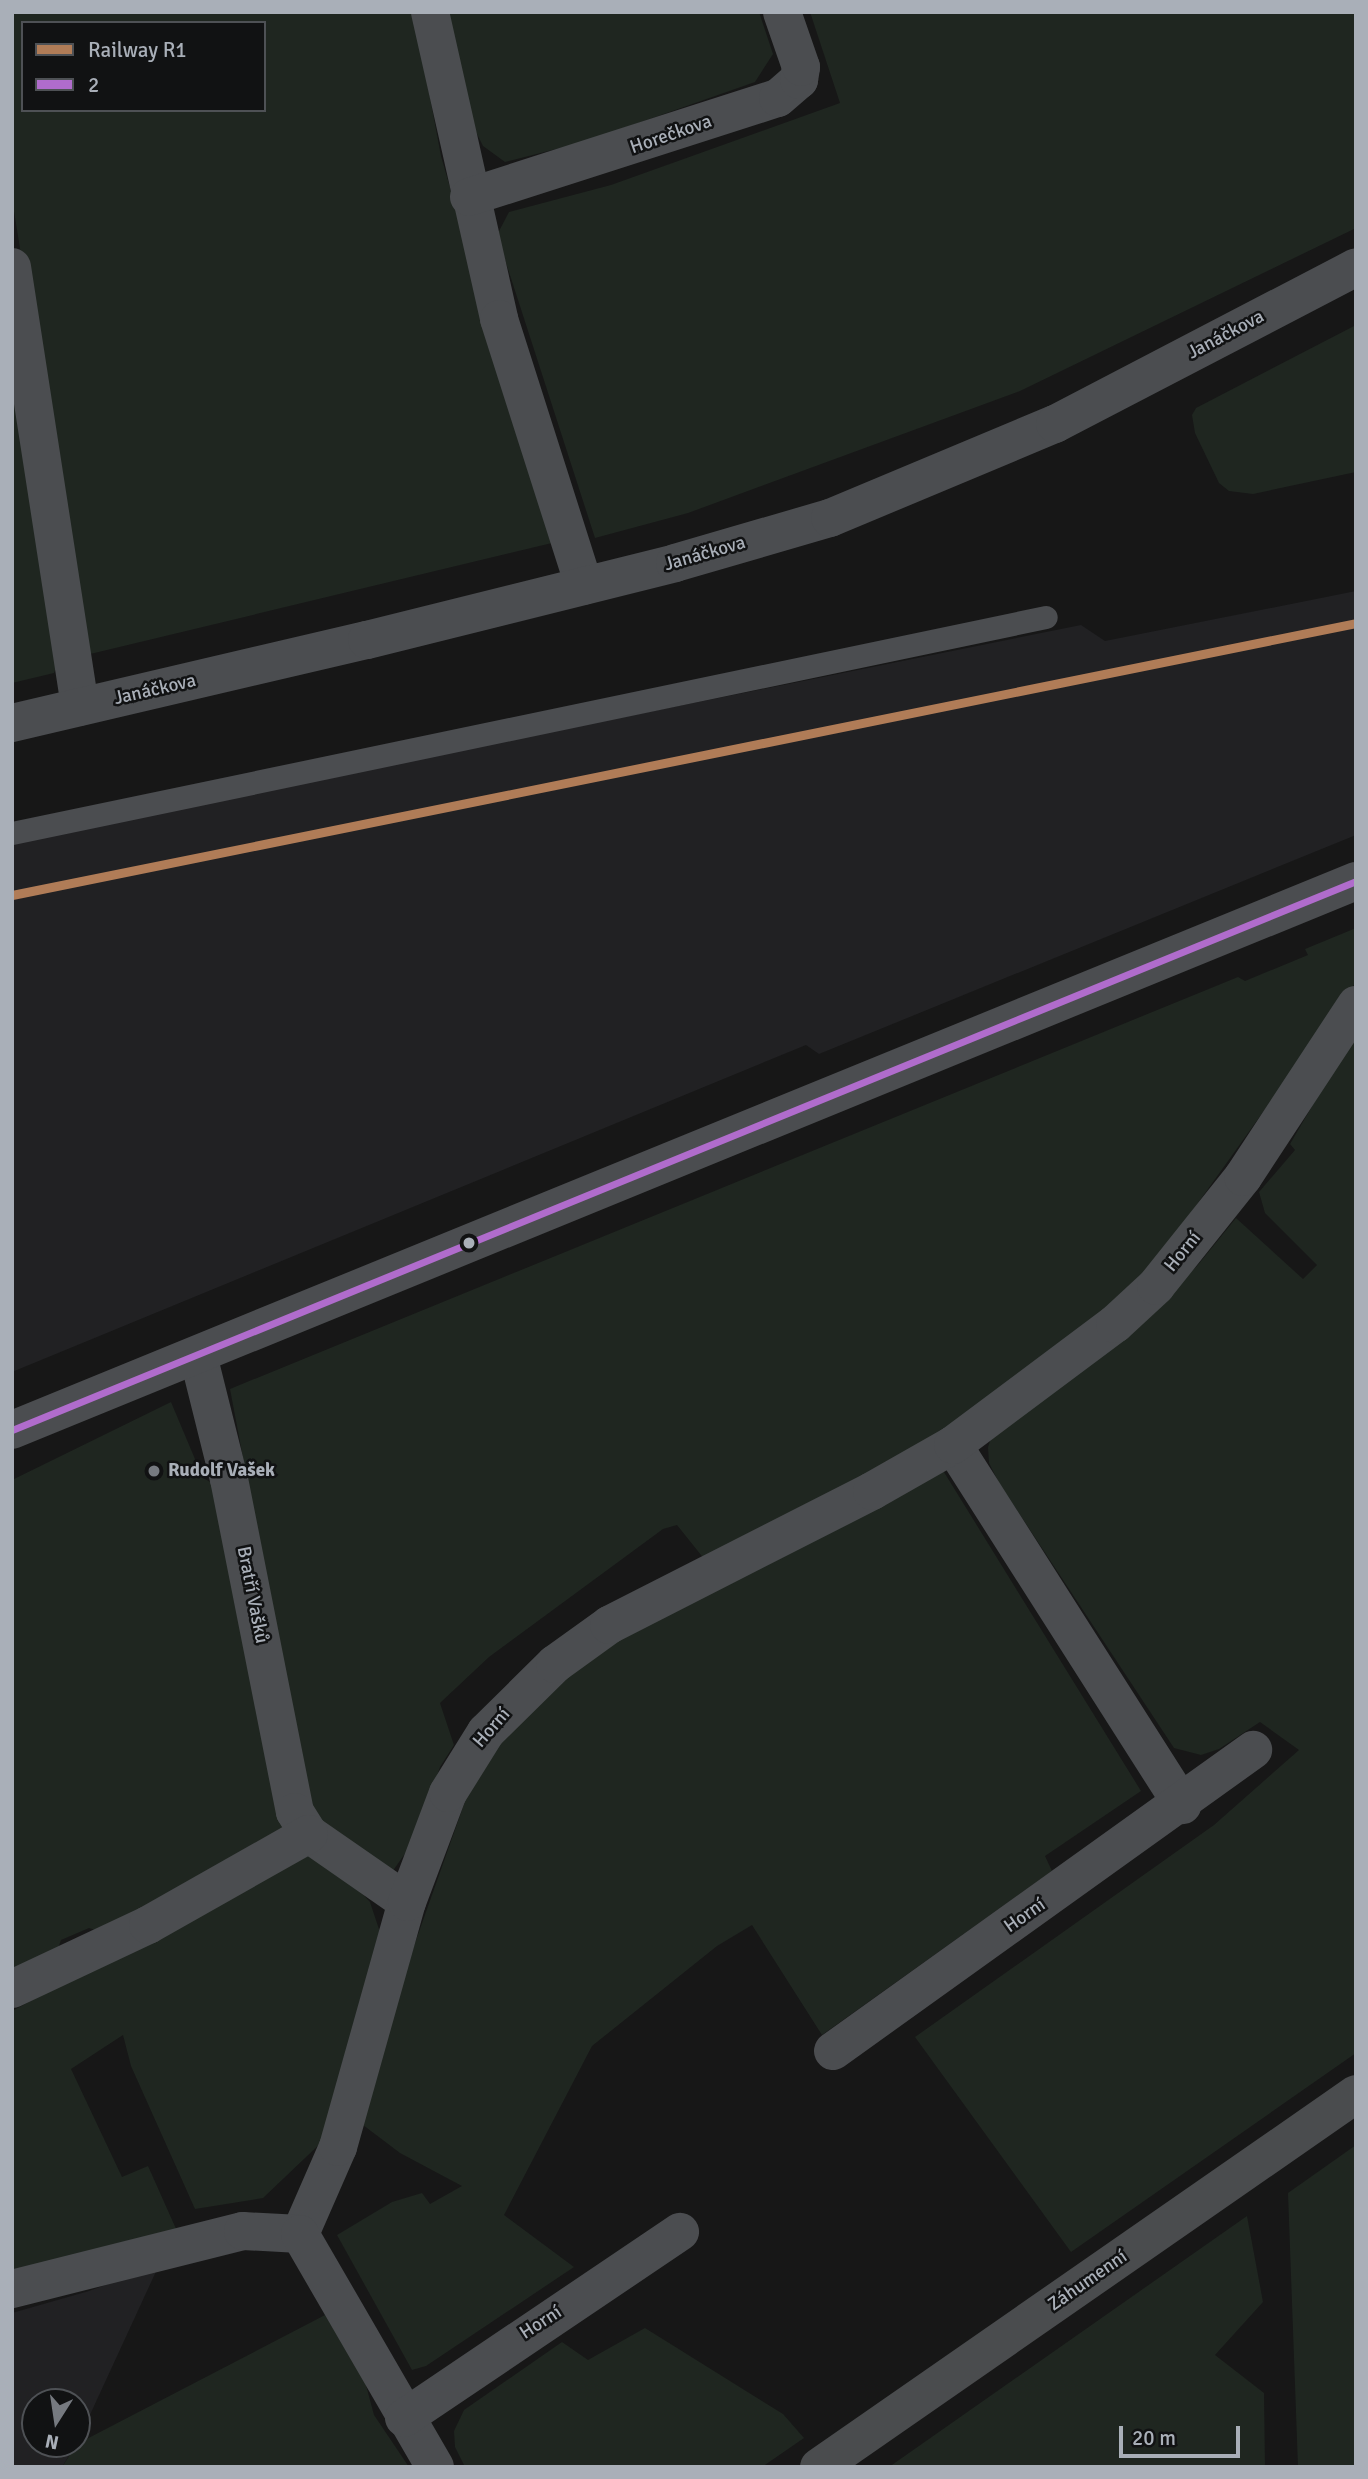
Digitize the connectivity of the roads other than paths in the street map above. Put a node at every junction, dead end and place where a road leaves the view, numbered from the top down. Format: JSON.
{"nodes":[{"id":1,"x":430,"y":12,"type":"edge"},
{"id":2,"x":782,"y":12,"type":"edge"},
{"id":3,"x":469,"y":197,"type":"junction"},
{"id":4,"x":12,"y":267,"type":"edge"},
{"id":5,"x":1356,"y":267,"type":"edge"},
{"id":6,"x":584,"y":586,"type":"junction"},
{"id":7,"x":1046,"y":617,"type":"dead end"},
{"id":8,"x":80,"y":707,"type":"junction"},
{"id":9,"x":12,"y":723,"type":"edge"},
{"id":10,"x":12,"y":833,"type":"edge"},
{"id":11,"x":1356,"y":881,"type":"edge"},
{"id":12,"x":1356,"y":1005,"type":"edge"},
{"id":13,"x":198,"y":1355,"type":"junction"},
{"id":14,"x":12,"y":1430,"type":"edge"},
{"id":15,"x":953,"y":1445,"type":"junction"},
{"id":16,"x":1254,"y":1750,"type":"dead end"},
{"id":17,"x":1182,"y":1805,"type":"junction"},
{"id":18,"x":309,"y":1834,"type":"junction"},
{"id":19,"x":407,"y":1902,"type":"junction"},
{"id":20,"x":12,"y":1989,"type":"edge"},
{"id":21,"x":833,"y":2051,"type":"dead end"},
{"id":22,"x":1356,"y":2094,"type":"edge"},
{"id":23,"x":680,"y":2232,"type":"dead end"},
{"id":24,"x":300,"y":2234,"type":"junction"},
{"id":25,"x":12,"y":2289,"type":"edge"},
{"id":26,"x":404,"y":2418,"type":"junction"},
{"id":27,"x":435,"y":2467,"type":"edge"},
{"id":28,"x":819,"y":2467,"type":"edge"}],
"edges":[{"from":1,"to":3,"type":"street"},
{"from":2,"to":3,"type":"street","name":"Horečkova"},
{"from":3,"to":6,"type":"street"},
{"from":4,"to":8,"type":"street"},
{"from":5,"to":6,"type":"street","name":"Janáčkova"},
{"from":6,"to":8,"type":"street","name":"Janáčkova"},
{"from":7,"to":10,"type":"lane"},
{"from":8,"to":9,"type":"street","name":"Janáčkova"},
{"from":11,"to":13,"type":"street"},
{"from":12,"to":15,"type":"street","name":"Horní"},
{"from":13,"to":14,"type":"street"},
{"from":13,"to":18,"type":"street","name":"Bratří Vašků"},
{"from":15,"to":17,"type":"street"},
{"from":15,"to":19,"type":"street","name":"Horní"},
{"from":16,"to":17,"type":"street","name":"Horní"},
{"from":17,"to":21,"type":"street","name":"Horní"},
{"from":18,"to":19,"type":"street","name":"Bratří Vašků"},
{"from":18,"to":20,"type":"street"},
{"from":19,"to":24,"type":"street","name":"Horní"},
{"from":22,"to":28,"type":"main road","name":"Záhumenní"},
{"from":23,"to":26,"type":"street","name":"Horní"},
{"from":24,"to":25,"type":"street"},
{"from":24,"to":26,"type":"street"},
{"from":26,"to":27,"type":"street"}]}
